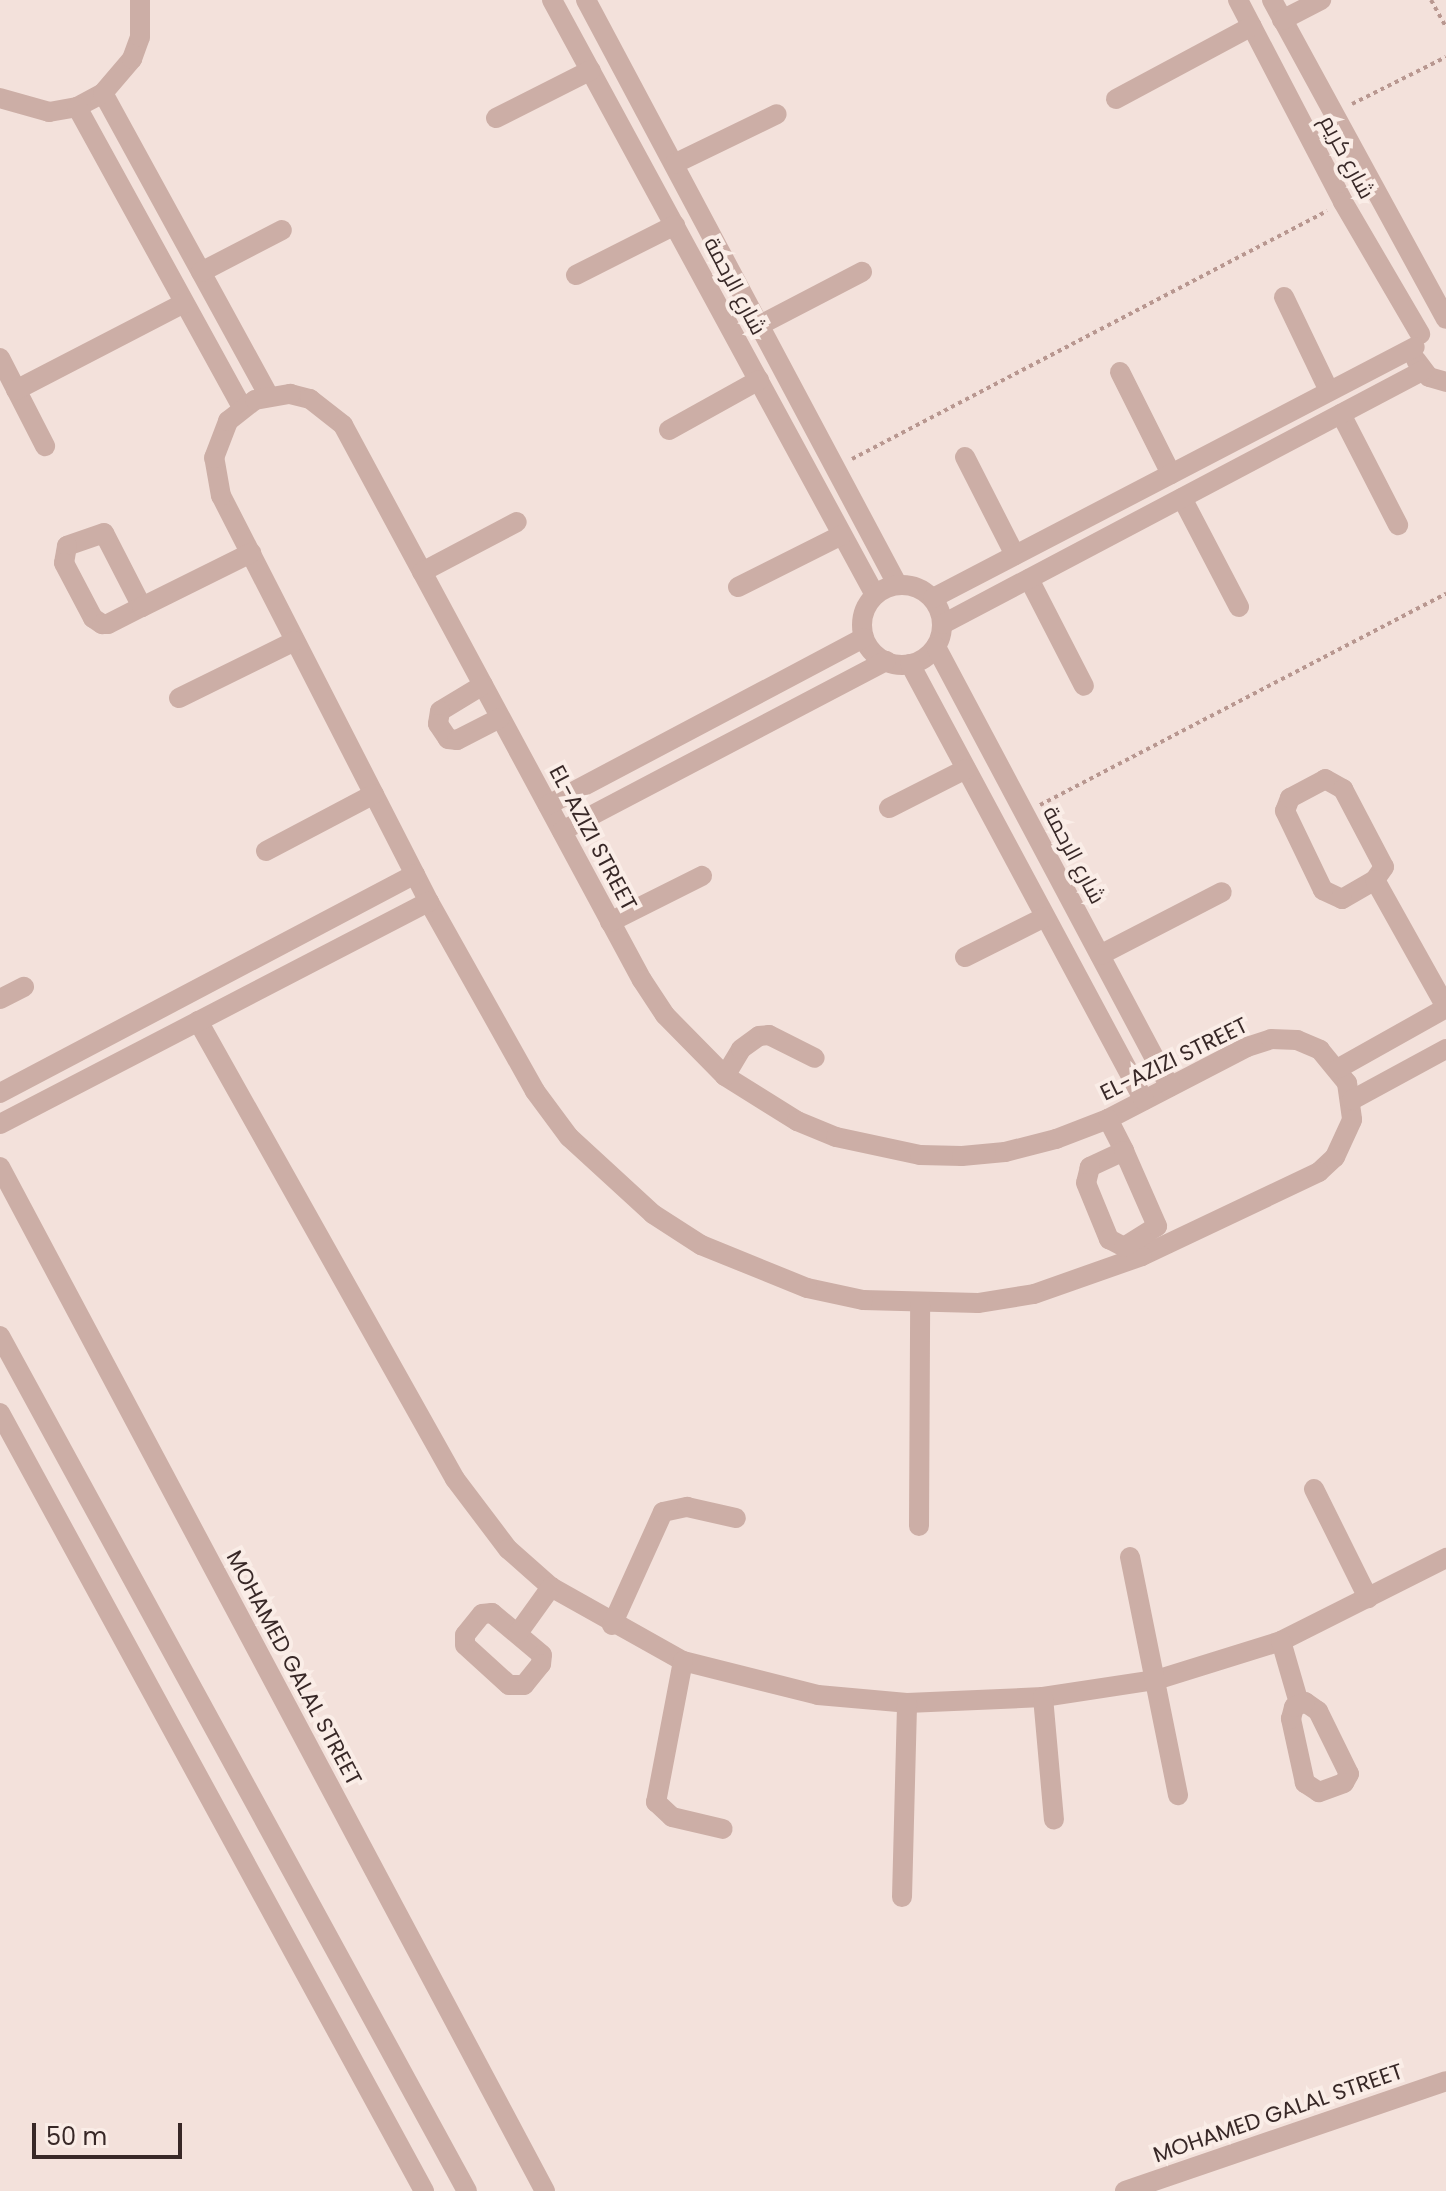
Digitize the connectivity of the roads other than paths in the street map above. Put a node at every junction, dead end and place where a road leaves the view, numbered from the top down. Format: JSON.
{"nodes":[{"id":1,"x":140,"y":0,"type":"edge"},
{"id":2,"x":552,"y":0,"type":"edge"},
{"id":3,"x":588,"y":0,"type":"edge"},
{"id":4,"x":1238,"y":0,"type":"edge"},
{"id":5,"x":1272,"y":0,"type":"edge"},
{"id":6,"x":1321,"y":0,"type":"edge"},
{"id":7,"x":1282,"y":20,"type":"junction"},
{"id":8,"x":1252,"y":26,"type":"junction"},
{"id":9,"x":591,"y":70,"type":"junction"},
{"id":10,"x":103,"y":93,"type":"junction"},
{"id":11,"x":0,"y":98,"type":"edge"},
{"id":12,"x":1116,"y":99,"type":"dead end"},
{"id":13,"x":77,"y":107,"type":"junction"},
{"id":14,"x":777,"y":114,"type":"dead end"},
{"id":15,"x":496,"y":118,"type":"dead end"},
{"id":16,"x":674,"y":164,"type":"junction"},
{"id":17,"x":675,"y":225,"type":"junction"},
{"id":18,"x":282,"y":230,"type":"dead end"},
{"id":19,"x":201,"y":272,"type":"junction"},
{"id":20,"x":862,"y":272,"type":"dead end"},
{"id":21,"x":576,"y":275,"type":"dead end"},
{"id":22,"x":1284,"y":297,"type":"dead end"},
{"id":23,"x":184,"y":303,"type":"junction"},
{"id":24,"x":1446,"y":320,"type":"edge"},
{"id":25,"x":760,"y":325,"type":"junction"},
{"id":26,"x":1418,"y":340,"type":"junction"},
{"id":27,"x":0,"y":358,"type":"edge"},
{"id":28,"x":1422,"y":371,"type":"junction"},
{"id":29,"x":1120,"y":372,"type":"dead end"},
{"id":30,"x":759,"y":380,"type":"junction"},
{"id":31,"x":1446,"y":382,"type":"edge"},
{"id":32,"x":16,"y":390,"type":"junction"},
{"id":33,"x":1329,"y":391,"type":"junction"},
{"id":34,"x":268,"y":395,"type":"junction"},
{"id":35,"x":242,"y":407,"type":"junction"},
{"id":36,"x":1341,"y":414,"type":"junction"},
{"id":37,"x":669,"y":430,"type":"dead end"},
{"id":38,"x":45,"y":446,"type":"dead end"},
{"id":39,"x":965,"y":457,"type":"dead end"},
{"id":40,"x":1171,"y":474,"type":"junction"},
{"id":41,"x":1182,"y":498,"type":"junction"},
{"id":42,"x":517,"y":522,"type":"dead end"},
{"id":43,"x":1398,"y":525,"type":"dead end"},
{"id":44,"x":842,"y":535,"type":"junction"},
{"id":45,"x":251,"y":553,"type":"junction"},
{"id":46,"x":1015,"y":555,"type":"junction"},
{"id":47,"x":422,"y":572,"type":"junction"},
{"id":48,"x":1029,"y":579,"type":"junction"},
{"id":49,"x":897,"y":584,"type":"junction"},
{"id":50,"x":738,"y":587,"type":"dead end"},
{"id":51,"x":875,"y":595,"type":"junction"},
{"id":52,"x":933,"y":598,"type":"junction"},
{"id":53,"x":142,"y":607,"type":"junction"},
{"id":54,"x":1239,"y":607,"type":"dead end"},
{"id":55,"x":943,"y":624,"type":"junction"},
{"id":56,"x":864,"y":638,"type":"junction"},
{"id":57,"x":295,"y":641,"type":"junction"},
{"id":58,"x":936,"y":647,"type":"junction"},
{"id":59,"x":886,"y":661,"type":"junction"},
{"id":60,"x":910,"y":664,"type":"junction"},
{"id":61,"x":483,"y":685,"type":"junction"},
{"id":62,"x":1084,"y":686,"type":"dead end"},
{"id":63,"x":179,"y":698,"type":"dead end"},
{"id":64,"x":500,"y":718,"type":"junction"},
{"id":65,"x":966,"y":769,"type":"junction"},
{"id":66,"x":374,"y":794,"type":"junction"},
{"id":67,"x":548,"y":805,"type":"junction"},
{"id":68,"x":889,"y":808,"type":"dead end"},
{"id":69,"x":562,"y":831,"type":"junction"},
{"id":70,"x":266,"y":851,"type":"dead end"},
{"id":71,"x":415,"y":874,"type":"junction"},
{"id":72,"x":702,"y":876,"type":"dead end"},
{"id":73,"x":1375,"y":880,"type":"junction"},
{"id":74,"x":1222,"y":892,"type":"dead end"},
{"id":75,"x":429,"y":902,"type":"junction"},
{"id":76,"x":1045,"y":917,"type":"junction"},
{"id":77,"x":610,"y":922,"type":"junction"},
{"id":78,"x":1100,"y":955,"type":"junction"},
{"id":79,"x":965,"y":957,"type":"dead end"},
{"id":80,"x":24,"y":987,"type":"dead end"},
{"id":81,"x":0,"y":999,"type":"edge"},
{"id":82,"x":1446,"y":1008,"type":"edge"},
{"id":83,"x":198,"y":1021,"type":"junction"},
{"id":84,"x":1446,"y":1049,"type":"edge"},
{"id":85,"x":815,"y":1058,"type":"dead end"},
{"id":86,"x":1339,"y":1068,"type":"junction"},
{"id":87,"x":725,"y":1076,"type":"junction"},
{"id":88,"x":1170,"y":1087,"type":"junction"},
{"id":89,"x":0,"y":1093,"type":"edge"},
{"id":90,"x":1144,"y":1100,"type":"junction"},
{"id":91,"x":1352,"y":1100,"type":"junction"},
{"id":92,"x":1108,"y":1119,"type":"junction"},
{"id":93,"x":0,"y":1124,"type":"edge"},
{"id":94,"x":1124,"y":1151,"type":"junction"},
{"id":95,"x":0,"y":1167,"type":"edge"},
{"id":96,"x":920,"y":1305,"type":"junction"},
{"id":97,"x":0,"y":1336,"type":"edge"},
{"id":98,"x":0,"y":1413,"type":"edge"},
{"id":99,"x":1314,"y":1489,"type":"dead end"},
{"id":100,"x":736,"y":1518,"type":"dead end"},
{"id":101,"x":919,"y":1526,"type":"dead end"},
{"id":102,"x":1130,"y":1557,"type":"dead end"},
{"id":103,"x":1446,"y":1558,"type":"edge"},
{"id":104,"x":551,"y":1587,"type":"junction"},
{"id":105,"x":1368,"y":1598,"type":"junction"},
{"id":106,"x":612,"y":1625,"type":"junction"},
{"id":107,"x":518,"y":1633,"type":"dead end"},
{"id":108,"x":1281,"y":1641,"type":"junction"},
{"id":109,"x":683,"y":1661,"type":"junction"},
{"id":110,"x":1156,"y":1680,"type":"junction"},
{"id":111,"x":1043,"y":1697,"type":"junction"},
{"id":112,"x":907,"y":1703,"type":"junction"},
{"id":113,"x":1299,"y":1703,"type":"dead end"},
{"id":114,"x":1178,"y":1795,"type":"dead end"},
{"id":115,"x":1054,"y":1820,"type":"dead end"},
{"id":116,"x":723,"y":1829,"type":"dead end"},
{"id":117,"x":902,"y":1897,"type":"dead end"},
{"id":118,"x":1446,"y":2081,"type":"edge"},
{"id":119,"x":424,"y":2191,"type":"edge"},
{"id":120,"x":467,"y":2191,"type":"edge"},
{"id":121,"x":545,"y":2191,"type":"edge"},
{"id":122,"x":1125,"y":2191,"type":"edge"}],
"edges":[{"from":1,"to":10,"type":"street"},
{"from":2,"to":9,"type":"street","name":"شارع الرحمة"},
{"from":3,"to":16,"type":"street","name":"شارع الرحمة"},
{"from":4,"to":8,"type":"street","name":"شارع كريم"},
{"from":5,"to":7,"type":"street","name":"شارع كريم"},
{"from":6,"to":7,"type":"street"},
{"from":7,"to":24,"type":"street","name":"شارع كريم"},
{"from":8,"to":12,"type":"street"},
{"from":8,"to":26,"type":"street","name":"شارع كريم"},
{"from":9,"to":15,"type":"street"},
{"from":9,"to":17,"type":"street","name":"شارع الرحمة"},
{"from":10,"to":13,"type":"street"},
{"from":10,"to":19,"type":"street"},
{"from":11,"to":13,"type":"street"},
{"from":13,"to":23,"type":"street"},
{"from":14,"to":16,"type":"street"},
{"from":16,"to":25,"type":"street","name":"شارع الرحمة"},
{"from":17,"to":21,"type":"street"},
{"from":17,"to":30,"type":"street","name":"شارع الرحمة"},
{"from":18,"to":19,"type":"street"},
{"from":19,"to":34,"type":"street"},
{"from":20,"to":25,"type":"street"},
{"from":22,"to":33,"type":"street"},
{"from":23,"to":32,"type":"street"},
{"from":23,"to":35,"type":"street"},
{"from":24,"to":26,"type":"street"},
{"from":25,"to":49,"type":"street","name":"شارع الرحمة"},
{"from":26,"to":28,"type":"street","name":"شارع كريم"},
{"from":26,"to":33,"type":"street"},
{"from":27,"to":32,"type":"street"},
{"from":28,"to":31,"type":"street"},
{"from":28,"to":36,"type":"street"},
{"from":29,"to":40,"type":"street"},
{"from":30,"to":37,"type":"street"},
{"from":30,"to":44,"type":"street","name":"شارع الرحمة"},
{"from":32,"to":38,"type":"street"},
{"from":33,"to":40,"type":"street"},
{"from":34,"to":35,"type":"street"},
{"from":34,"to":47,"type":"street","name":"EL-AZIZI STREET"},
{"from":35,"to":45,"type":"street"},
{"from":36,"to":41,"type":"street"},
{"from":36,"to":43,"type":"street"},
{"from":39,"to":46,"type":"street"},
{"from":40,"to":46,"type":"street"},
{"from":41,"to":48,"type":"street"},
{"from":41,"to":54,"type":"street"},
{"from":42,"to":47,"type":"street"},
{"from":44,"to":50,"type":"street"},
{"from":44,"to":51,"type":"street","name":"شارع الرحمة"},
{"from":45,"to":53,"type":"street"},
{"from":45,"to":57,"type":"street"},
{"from":46,"to":52,"type":"street"},
{"from":47,"to":61,"type":"street","name":"EL-AZIZI STREET"},
{"from":48,"to":55,"type":"street"},
{"from":48,"to":62,"type":"street"},
{"from":49,"to":51,"type":"street"},
{"from":49,"to":52,"type":"street"},
{"from":51,"to":56,"type":"street"},
{"from":52,"to":55,"type":"street"},
{"from":53,"to":53,"type":"street"},
{"from":55,"to":58,"type":"street"},
{"from":56,"to":59,"type":"street"},
{"from":56,"to":67,"type":"street"},
{"from":57,"to":63,"type":"street"},
{"from":57,"to":66,"type":"street"},
{"from":58,"to":60,"type":"street"},
{"from":58,"to":78,"type":"street","name":"شارع الرحمة"},
{"from":59,"to":60,"type":"street"},
{"from":59,"to":69,"type":"street"},
{"from":60,"to":65,"type":"street"},
{"from":61,"to":64,"type":"street","name":"EL-AZIZI STREET"},
{"from":61,"to":64,"type":"street"},
{"from":64,"to":67,"type":"street","name":"EL-AZIZI STREET"},
{"from":65,"to":68,"type":"street"},
{"from":65,"to":76,"type":"street"},
{"from":66,"to":70,"type":"street"},
{"from":66,"to":71,"type":"street"},
{"from":67,"to":69,"type":"street","name":"EL-AZIZI STREET"},
{"from":69,"to":77,"type":"street","name":"EL-AZIZI STREET"},
{"from":71,"to":75,"type":"street"},
{"from":71,"to":89,"type":"street"},
{"from":72,"to":77,"type":"street"},
{"from":73,"to":73,"type":"street"},
{"from":73,"to":82,"type":"street"},
{"from":74,"to":78,"type":"street"},
{"from":75,"to":83,"type":"street"},
{"from":75,"to":96,"type":"street"},
{"from":76,"to":79,"type":"street"},
{"from":76,"to":90,"type":"street"},
{"from":77,"to":87,"type":"street","name":"EL-AZIZI STREET"},
{"from":78,"to":88,"type":"street","name":"شارع الرحمة"},
{"from":80,"to":81,"type":"street"},
{"from":82,"to":86,"type":"street"},
{"from":83,"to":93,"type":"street"},
{"from":83,"to":104,"type":"street"},
{"from":84,"to":91,"type":"street"},
{"from":85,"to":87,"type":"street"},
{"from":86,"to":88,"type":"street","name":"EL-AZIZI STREET"},
{"from":86,"to":91,"type":"street"},
{"from":87,"to":92,"type":"street","name":"EL-AZIZI STREET"},
{"from":88,"to":90,"type":"street","name":"EL-AZIZI STREET"},
{"from":90,"to":92,"type":"street","name":"EL-AZIZI STREET"},
{"from":91,"to":96,"type":"street"},
{"from":92,"to":94,"type":"street"},
{"from":94,"to":94,"type":"street"},
{"from":95,"to":121,"type":"street","name":"MOHAMED GALAL STREET"},
{"from":96,"to":101,"type":"street"},
{"from":97,"to":120,"type":"street"},
{"from":98,"to":119,"type":"street"},
{"from":99,"to":105,"type":"street"},
{"from":100,"to":106,"type":"street"},
{"from":102,"to":110,"type":"street"},
{"from":103,"to":105,"type":"street"},
{"from":104,"to":106,"type":"street"},
{"from":104,"to":107,"type":"street"},
{"from":105,"to":108,"type":"street"},
{"from":106,"to":109,"type":"street"},
{"from":108,"to":110,"type":"street"},
{"from":108,"to":113,"type":"street"},
{"from":109,"to":112,"type":"street"},
{"from":109,"to":116,"type":"street"},
{"from":110,"to":111,"type":"street"},
{"from":110,"to":114,"type":"street"},
{"from":111,"to":112,"type":"street"},
{"from":111,"to":115,"type":"street"},
{"from":112,"to":117,"type":"street"},
{"from":118,"to":122,"type":"street","name":"MOHAMED GALAL STREET"}]}
